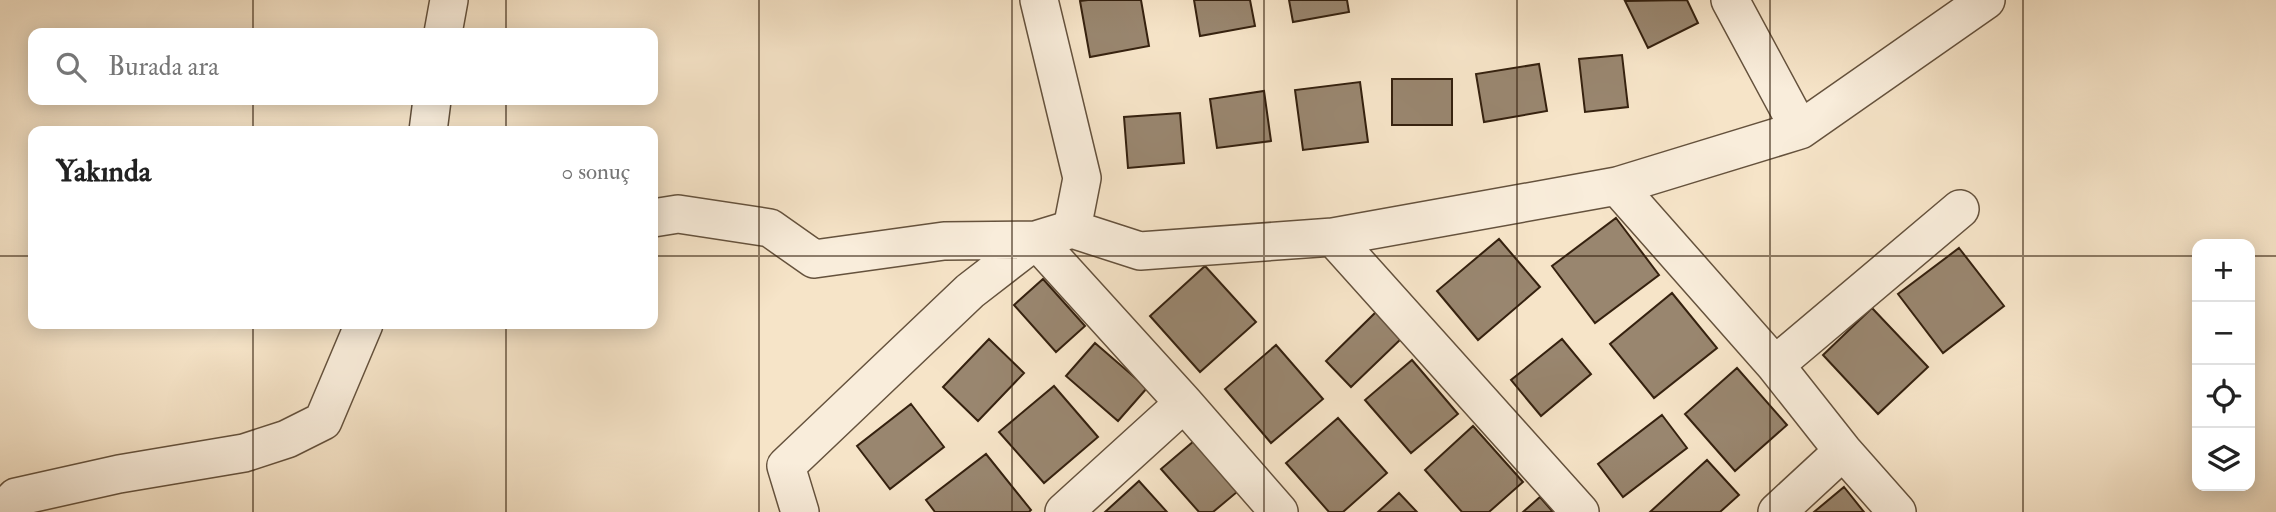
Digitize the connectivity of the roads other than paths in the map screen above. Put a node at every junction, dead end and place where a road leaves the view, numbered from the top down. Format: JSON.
{"nodes":[{"id":1,"x":449,"y":0,"type":"edge"},
{"id":2,"x":1038,"y":0,"type":"edge"},
{"id":3,"x":1730,"y":0,"type":"edge"},
{"id":4,"x":1986,"y":0,"type":"edge"},
{"id":5,"x":444,"y":28,"type":"edge"},
{"id":6,"x":431,"y":105,"type":"edge"},
{"id":7,"x":429,"y":126,"type":"edge"},
{"id":8,"x":1800,"y":130,"type":"junction"},
{"id":9,"x":1617,"y":186,"type":"junction"},
{"id":10,"x":1960,"y":209,"type":"dead end"},
{"id":11,"x":658,"y":217,"type":"edge"},
{"id":12,"x":1072,"y":229,"type":"junction"},
{"id":13,"x":1333,"y":236,"type":"junction"},
{"id":14,"x":1036,"y":240,"type":"junction"},
{"id":15,"x":362,"y":329,"type":"edge"},
{"id":16,"x":1774,"y":365,"type":"junction"},
{"id":17,"x":1184,"y":403,"type":"junction"},
{"id":18,"x":1843,"y":451,"type":"junction"},
{"id":19,"x":2,"y":512,"type":"edge"},
{"id":20,"x":800,"y":512,"type":"edge"},
{"id":21,"x":1064,"y":512,"type":"edge"},
{"id":22,"x":1279,"y":512,"type":"edge"},
{"id":23,"x":1580,"y":512,"type":"edge"},
{"id":24,"x":1777,"y":512,"type":"edge"},
{"id":25,"x":1897,"y":512,"type":"edge"}],
"edges":[{"from":1,"to":5,"type":"street"},
{"from":2,"to":12,"type":"street"},
{"from":3,"to":8,"type":"street"},
{"from":4,"to":8,"type":"street"},
{"from":6,"to":7,"type":"street"},
{"from":8,"to":9,"type":"street"},
{"from":9,"to":13,"type":"street"},
{"from":9,"to":16,"type":"street"},
{"from":10,"to":16,"type":"street"},
{"from":11,"to":14,"type":"street"},
{"from":12,"to":13,"type":"street"},
{"from":12,"to":14,"type":"street"},
{"from":13,"to":23,"type":"street"},
{"from":14,"to":17,"type":"street"},
{"from":14,"to":20,"type":"street"},
{"from":15,"to":19,"type":"street"},
{"from":16,"to":18,"type":"street"},
{"from":17,"to":21,"type":"street"},
{"from":17,"to":22,"type":"street"},
{"from":18,"to":24,"type":"street"},
{"from":18,"to":25,"type":"street"}]}
